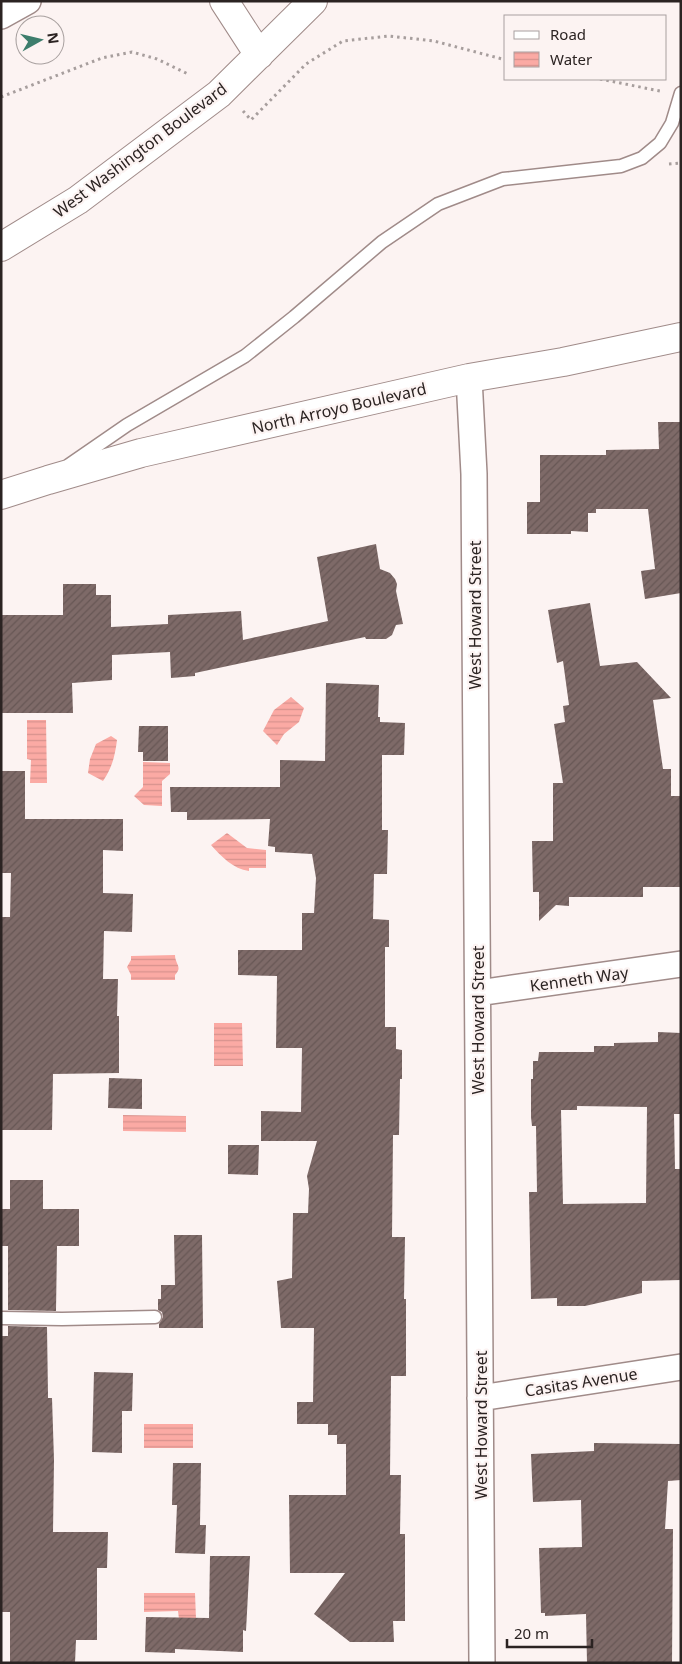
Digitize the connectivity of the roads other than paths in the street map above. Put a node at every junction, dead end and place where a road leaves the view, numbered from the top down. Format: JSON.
{"nodes":[{"id":1,"x":28,"y":1,"type":"edge"},
{"id":2,"x":224,"y":1,"type":"edge"},
{"id":3,"x":314,"y":1,"type":"edge"},
{"id":4,"x":1,"y":16,"type":"edge"},
{"id":5,"x":259,"y":55,"type":"junction"},
{"id":6,"x":681,"y":94,"type":"edge"},
{"id":7,"x":1,"y":247,"type":"edge"},
{"id":8,"x":681,"y":337,"type":"edge"},
{"id":9,"x":470,"y":378,"type":"junction"},
{"id":10,"x":48,"y":480,"type":"junction"},
{"id":11,"x":1,"y":495,"type":"edge"},
{"id":12,"x":681,"y":964,"type":"edge"},
{"id":13,"x":478,"y":993,"type":"junction"},
{"id":14,"x":155,"y":1317,"type":"dead end"},
{"id":15,"x":1,"y":1318,"type":"edge"},
{"id":16,"x":681,"y":1366,"type":"edge"},
{"id":17,"x":480,"y":1398,"type":"junction"},
{"id":18,"x":482,"y":1663,"type":"edge"}],
"edges":[{"from":1,"to":4,"type":"street"},
{"from":2,"to":5,"type":"street"},
{"from":3,"to":5,"type":"street","name":"West Washington Boulevard"},
{"from":5,"to":7,"type":"street","name":"West Washington Boulevard"},
{"from":6,"to":10,"type":"lane"},
{"from":8,"to":9,"type":"street","name":"North Arroyo Boulevard"},
{"from":9,"to":10,"type":"street","name":"North Arroyo Boulevard"},
{"from":9,"to":13,"type":"street","name":"West Howard Street"},
{"from":10,"to":11,"type":"street","name":"North Arroyo Boulevard"},
{"from":12,"to":13,"type":"street","name":"Kenneth Way"},
{"from":13,"to":17,"type":"street","name":"West Howard Street"},
{"from":14,"to":15,"type":"lane"},
{"from":16,"to":17,"type":"street","name":"Casitas Avenue"},
{"from":17,"to":18,"type":"street","name":"West Howard Street"}]}
